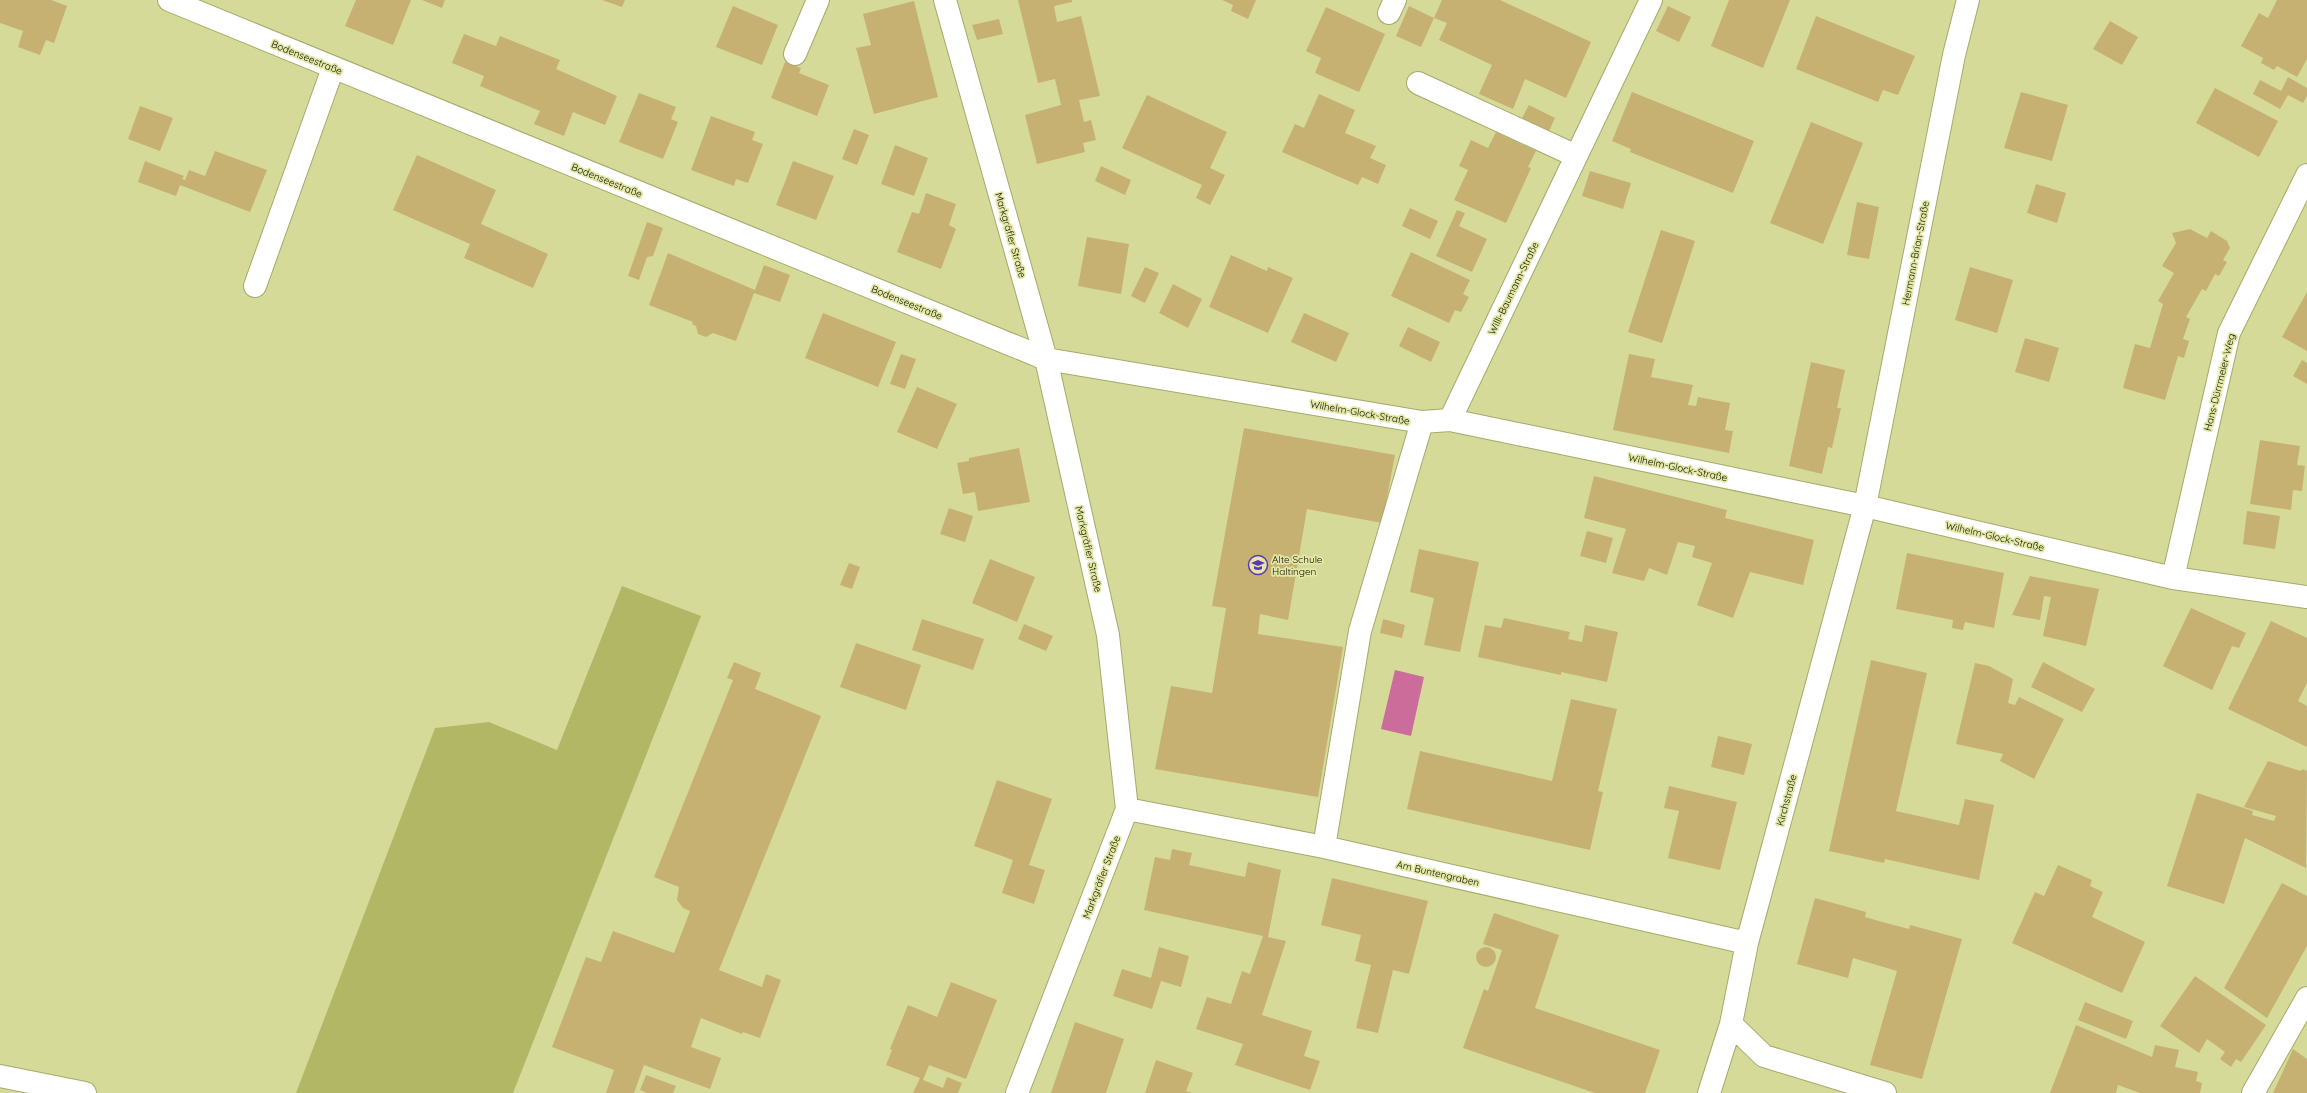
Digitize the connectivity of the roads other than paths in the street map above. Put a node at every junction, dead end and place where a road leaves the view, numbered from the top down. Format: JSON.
{"nodes":[{"id":1,"x":169,"y":0,"type":"edge"},
{"id":2,"x":818,"y":0,"type":"edge"},
{"id":3,"x":945,"y":0,"type":"edge"},
{"id":4,"x":1651,"y":0,"type":"edge"},
{"id":5,"x":1968,"y":0,"type":"edge"},
{"id":6,"x":795,"y":54,"type":"dead end"},
{"id":7,"x":333,"y":68,"type":"junction"},
{"id":8,"x":1418,"y":83,"type":"dead end"},
{"id":9,"x":1576,"y":156,"type":"junction"},
{"id":10,"x":2307,"y":175,"type":"edge"},
{"id":11,"x":255,"y":286,"type":"dead end"},
{"id":12,"x":1046,"y":358,"type":"junction"},
{"id":13,"x":1450,"y":420,"type":"junction"},
{"id":14,"x":1422,"y":422,"type":"junction"},
{"id":15,"x":1865,"y":506,"type":"junction"},
{"id":16,"x":2173,"y":578,"type":"junction"},
{"id":17,"x":2307,"y":596,"type":"edge"},
{"id":18,"x":1127,"y":809,"type":"junction"},
{"id":19,"x":1324,"y":847,"type":"junction"},
{"id":20,"x":1747,"y":943,"type":"junction"},
{"id":21,"x":2307,"y":998,"type":"edge"},
{"id":22,"x":1731,"y":1024,"type":"junction"},
{"id":23,"x":0,"y":1076,"type":"edge"},
{"id":24,"x":85,"y":1093,"type":"edge"},
{"id":25,"x":1017,"y":1093,"type":"edge"},
{"id":26,"x":1709,"y":1093,"type":"edge"},
{"id":27,"x":1885,"y":1093,"type":"edge"},
{"id":28,"x":2253,"y":1093,"type":"edge"}],
"edges":[{"from":1,"to":7,"type":"street","name":"Bodenseestraße"},
{"from":2,"to":6,"type":"street"},
{"from":3,"to":12,"type":"street","name":"Markgräfler Straße"},
{"from":4,"to":9,"type":"street","name":"Willi-Baumann-Straße"},
{"from":5,"to":15,"type":"street","name":"Hermann-Brian-Straße"},
{"from":7,"to":11,"type":"street"},
{"from":7,"to":12,"type":"street","name":"Bodenseestraße"},
{"from":8,"to":9,"type":"street"},
{"from":9,"to":13,"type":"street","name":"Willi-Baumann-Straße"},
{"from":10,"to":16,"type":"street","name":"Hans-Dürrmeier-Weg"},
{"from":12,"to":14,"type":"street","name":"Wilhelm-Glock-Straße"},
{"from":12,"to":18,"type":"street","name":"Markgräfler Straße"},
{"from":13,"to":14,"type":"street","name":"Wilhelm-Glock-Straße"},
{"from":13,"to":15,"type":"street","name":"Wilhelm-Glock-Straße"},
{"from":14,"to":19,"type":"street"},
{"from":15,"to":16,"type":"street","name":"Wilhelm-Glock-Straße"},
{"from":15,"to":20,"type":"street","name":"Kirchstraße"},
{"from":16,"to":17,"type":"street","name":"Wilhelm-Glock-Straße"},
{"from":18,"to":19,"type":"street","name":"Am Buntengraben"},
{"from":18,"to":25,"type":"street","name":"Markgräfler Straße"},
{"from":19,"to":20,"type":"street","name":"Am Buntengraben"},
{"from":20,"to":22,"type":"street","name":"Kirchstraße"},
{"from":21,"to":28,"type":"street"},
{"from":22,"to":26,"type":"street","name":"Kirchstraße"},
{"from":22,"to":27,"type":"street"},
{"from":23,"to":24,"type":"street"}]}
